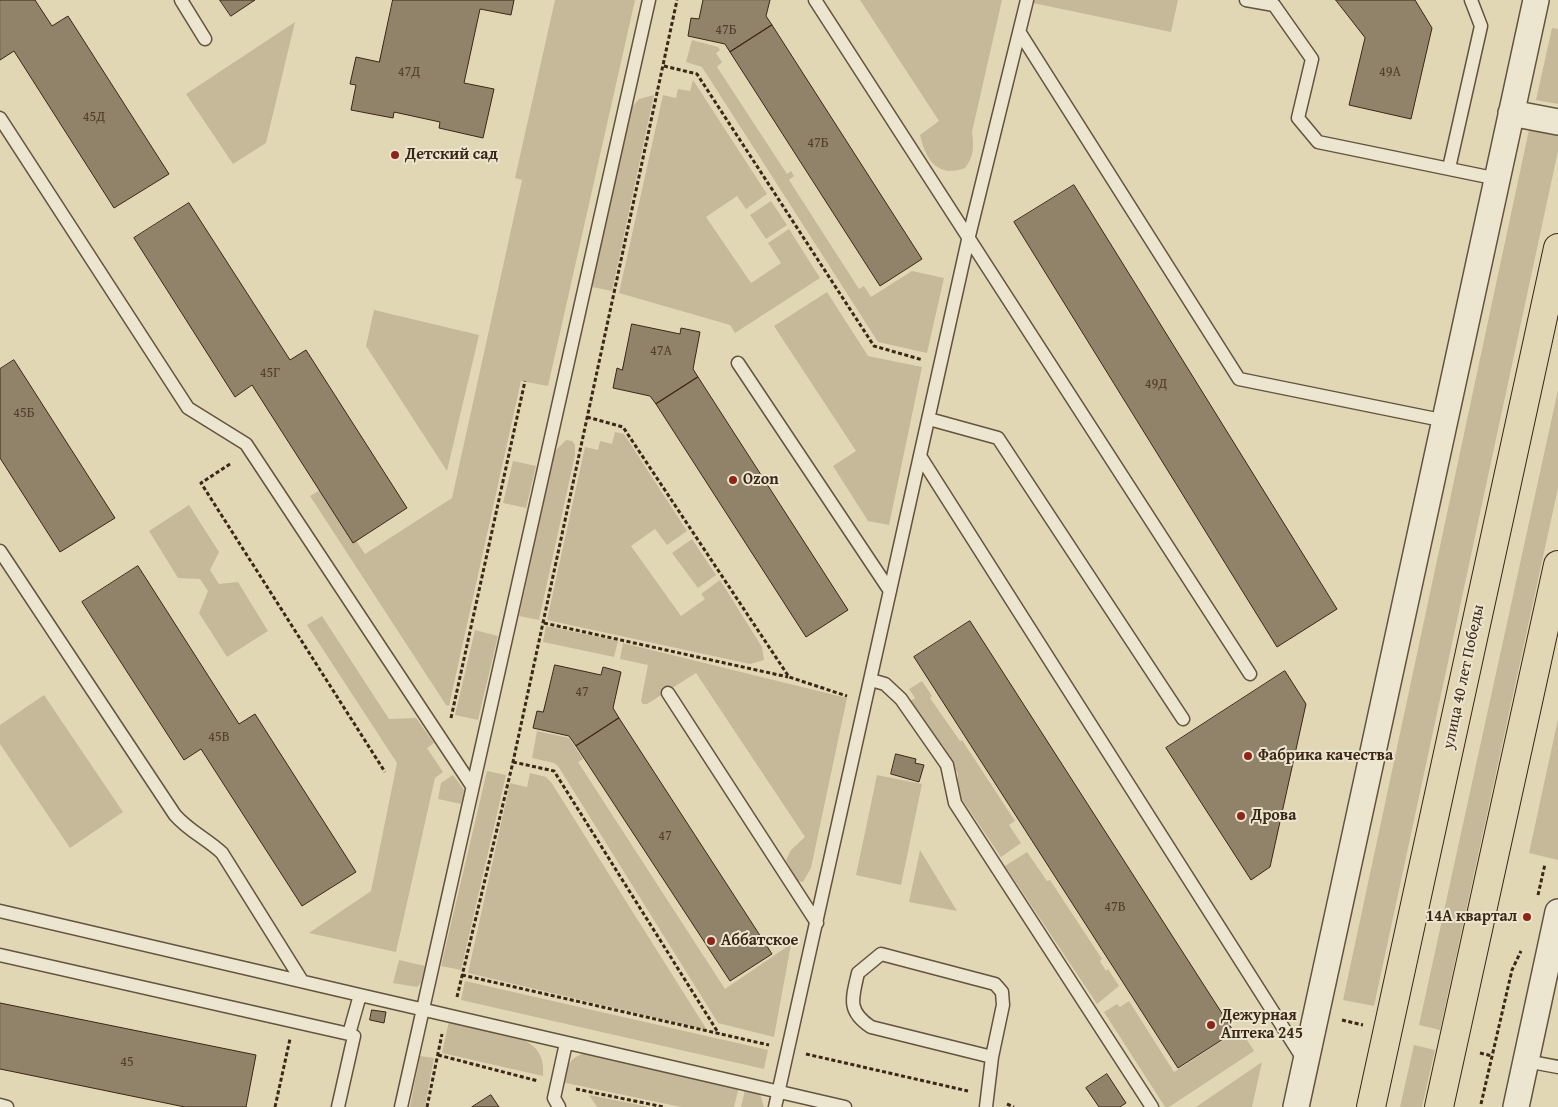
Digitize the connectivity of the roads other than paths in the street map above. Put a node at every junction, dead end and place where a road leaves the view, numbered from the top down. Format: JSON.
{"nodes":[{"id":1,"x":181,"y":0,"type":"edge"},
{"id":2,"x":649,"y":0,"type":"edge"},
{"id":3,"x":814,"y":0,"type":"edge"},
{"id":4,"x":1027,"y":0,"type":"edge"},
{"id":5,"x":1246,"y":0,"type":"edge"},
{"id":6,"x":1471,"y":0,"type":"edge"},
{"id":7,"x":1536,"y":0,"type":"edge"},
{"id":8,"x":1020,"y":33,"type":"junction"},
{"id":9,"x":205,"y":39,"type":"dead end"},
{"id":10,"x":1511,"y":112,"type":"junction"},
{"id":11,"x":0,"y":118,"type":"edge"},
{"id":12,"x":1558,"y":122,"type":"edge"},
{"id":13,"x":1449,"y":168,"type":"junction"},
{"id":14,"x":1498,"y":178,"type":"junction"},
{"id":15,"x":968,"y":240,"type":"junction"},
{"id":16,"x":1558,"y":248,"type":"edge"},
{"id":17,"x":738,"y":363,"type":"dead end"},
{"id":18,"x":928,"y":419,"type":"junction"},
{"id":19,"x":1446,"y":421,"type":"junction"},
{"id":20,"x":920,"y":456,"type":"junction"},
{"id":21,"x":0,"y":550,"type":"edge"},
{"id":22,"x":1558,"y":565,"type":"edge"},
{"id":23,"x":890,"y":591,"type":"junction"},
{"id":24,"x":1250,"y":674,"type":"dead end"},
{"id":25,"x":871,"y":680,"type":"junction"},
{"id":26,"x":668,"y":693,"type":"dead end"},
{"id":27,"x":1183,"y":719,"type":"dead end"},
{"id":28,"x":472,"y":786,"type":"junction"},
{"id":29,"x":1547,"y":908,"type":"edge"},
{"id":30,"x":0,"y":911,"type":"edge"},
{"id":31,"x":817,"y":922,"type":"junction"},
{"id":32,"x":0,"y":955,"type":"edge"},
{"id":33,"x":302,"y":981,"type":"junction"},
{"id":34,"x":360,"y":995,"type":"junction"},
{"id":35,"x":421,"y":1010,"type":"junction"},
{"id":36,"x":349,"y":1034,"type":"junction"},
{"id":37,"x":566,"y":1043,"type":"junction"},
{"id":38,"x":992,"y":1057,"type":"junction"},
{"id":39,"x":1526,"y":1061,"type":"junction"},
{"id":40,"x":1306,"y":1064,"type":"junction"},
{"id":41,"x":1558,"y":1067,"type":"edge"},
{"id":42,"x":779,"y":1092,"type":"junction"},
{"id":43,"x":987,"y":1101,"type":"edge"},
{"id":44,"x":0,"y":1105,"type":"edge"},
{"id":45,"x":8,"y":1107,"type":"edge"},
{"id":46,"x":338,"y":1107,"type":"edge"},
{"id":47,"x":401,"y":1107,"type":"edge"},
{"id":48,"x":559,"y":1107,"type":"edge"},
{"id":49,"x":775,"y":1107,"type":"edge"},
{"id":50,"x":845,"y":1107,"type":"edge"},
{"id":51,"x":1152,"y":1107,"type":"edge"},
{"id":52,"x":1296,"y":1107,"type":"edge"},
{"id":53,"x":1371,"y":1107,"type":"edge"},
{"id":54,"x":1439,"y":1107,"type":"edge"},
{"id":55,"x":1516,"y":1107,"type":"edge"}],
"edges":[{"from":1,"to":9,"type":"lane"},
{"from":2,"to":28,"type":"lane"},
{"from":3,"to":15,"type":"lane"},
{"from":4,"to":8,"type":"lane"},
{"from":5,"to":13,"type":"lane"},
{"from":6,"to":13,"type":"lane"},
{"from":7,"to":10,"type":"street"},
{"from":8,"to":15,"type":"lane"},
{"from":8,"to":19,"type":"lane"},
{"from":10,"to":12,"type":"street"},
{"from":10,"to":14,"type":"street"},
{"from":11,"to":28,"type":"lane"},
{"from":13,"to":14,"type":"lane"},
{"from":14,"to":19,"type":"street"},
{"from":15,"to":18,"type":"lane"},
{"from":15,"to":24,"type":"lane"},
{"from":16,"to":53,"type":"main road","name":"улица 40 лет Победы"},
{"from":17,"to":23,"type":"lane"},
{"from":18,"to":20,"type":"lane"},
{"from":18,"to":27,"type":"lane"},
{"from":19,"to":40,"type":"street"},
{"from":20,"to":23,"type":"lane"},
{"from":20,"to":40,"type":"lane"},
{"from":21,"to":33,"type":"lane"},
{"from":22,"to":54,"type":"main road"},
{"from":23,"to":25,"type":"lane"},
{"from":25,"to":31,"type":"lane"},
{"from":25,"to":51,"type":"lane"},
{"from":26,"to":31,"type":"lane"},
{"from":28,"to":35,"type":"lane"},
{"from":29,"to":39,"type":"street"},
{"from":30,"to":33,"type":"lane"},
{"from":31,"to":42,"type":"lane"},
{"from":32,"to":36,"type":"lane"},
{"from":33,"to":34,"type":"lane"},
{"from":34,"to":35,"type":"lane"},
{"from":34,"to":36,"type":"lane"},
{"from":35,"to":37,"type":"lane"},
{"from":35,"to":47,"type":"lane"},
{"from":36,"to":46,"type":"lane"},
{"from":37,"to":42,"type":"lane"},
{"from":37,"to":48,"type":"lane"},
{"from":38,"to":38,"type":"lane"},
{"from":38,"to":43,"type":"lane"},
{"from":39,"to":41,"type":"lane"},
{"from":39,"to":55,"type":"street"},
{"from":40,"to":52,"type":"street"},
{"from":42,"to":49,"type":"lane"},
{"from":42,"to":50,"type":"lane"},
{"from":44,"to":45,"type":"lane"}]}
